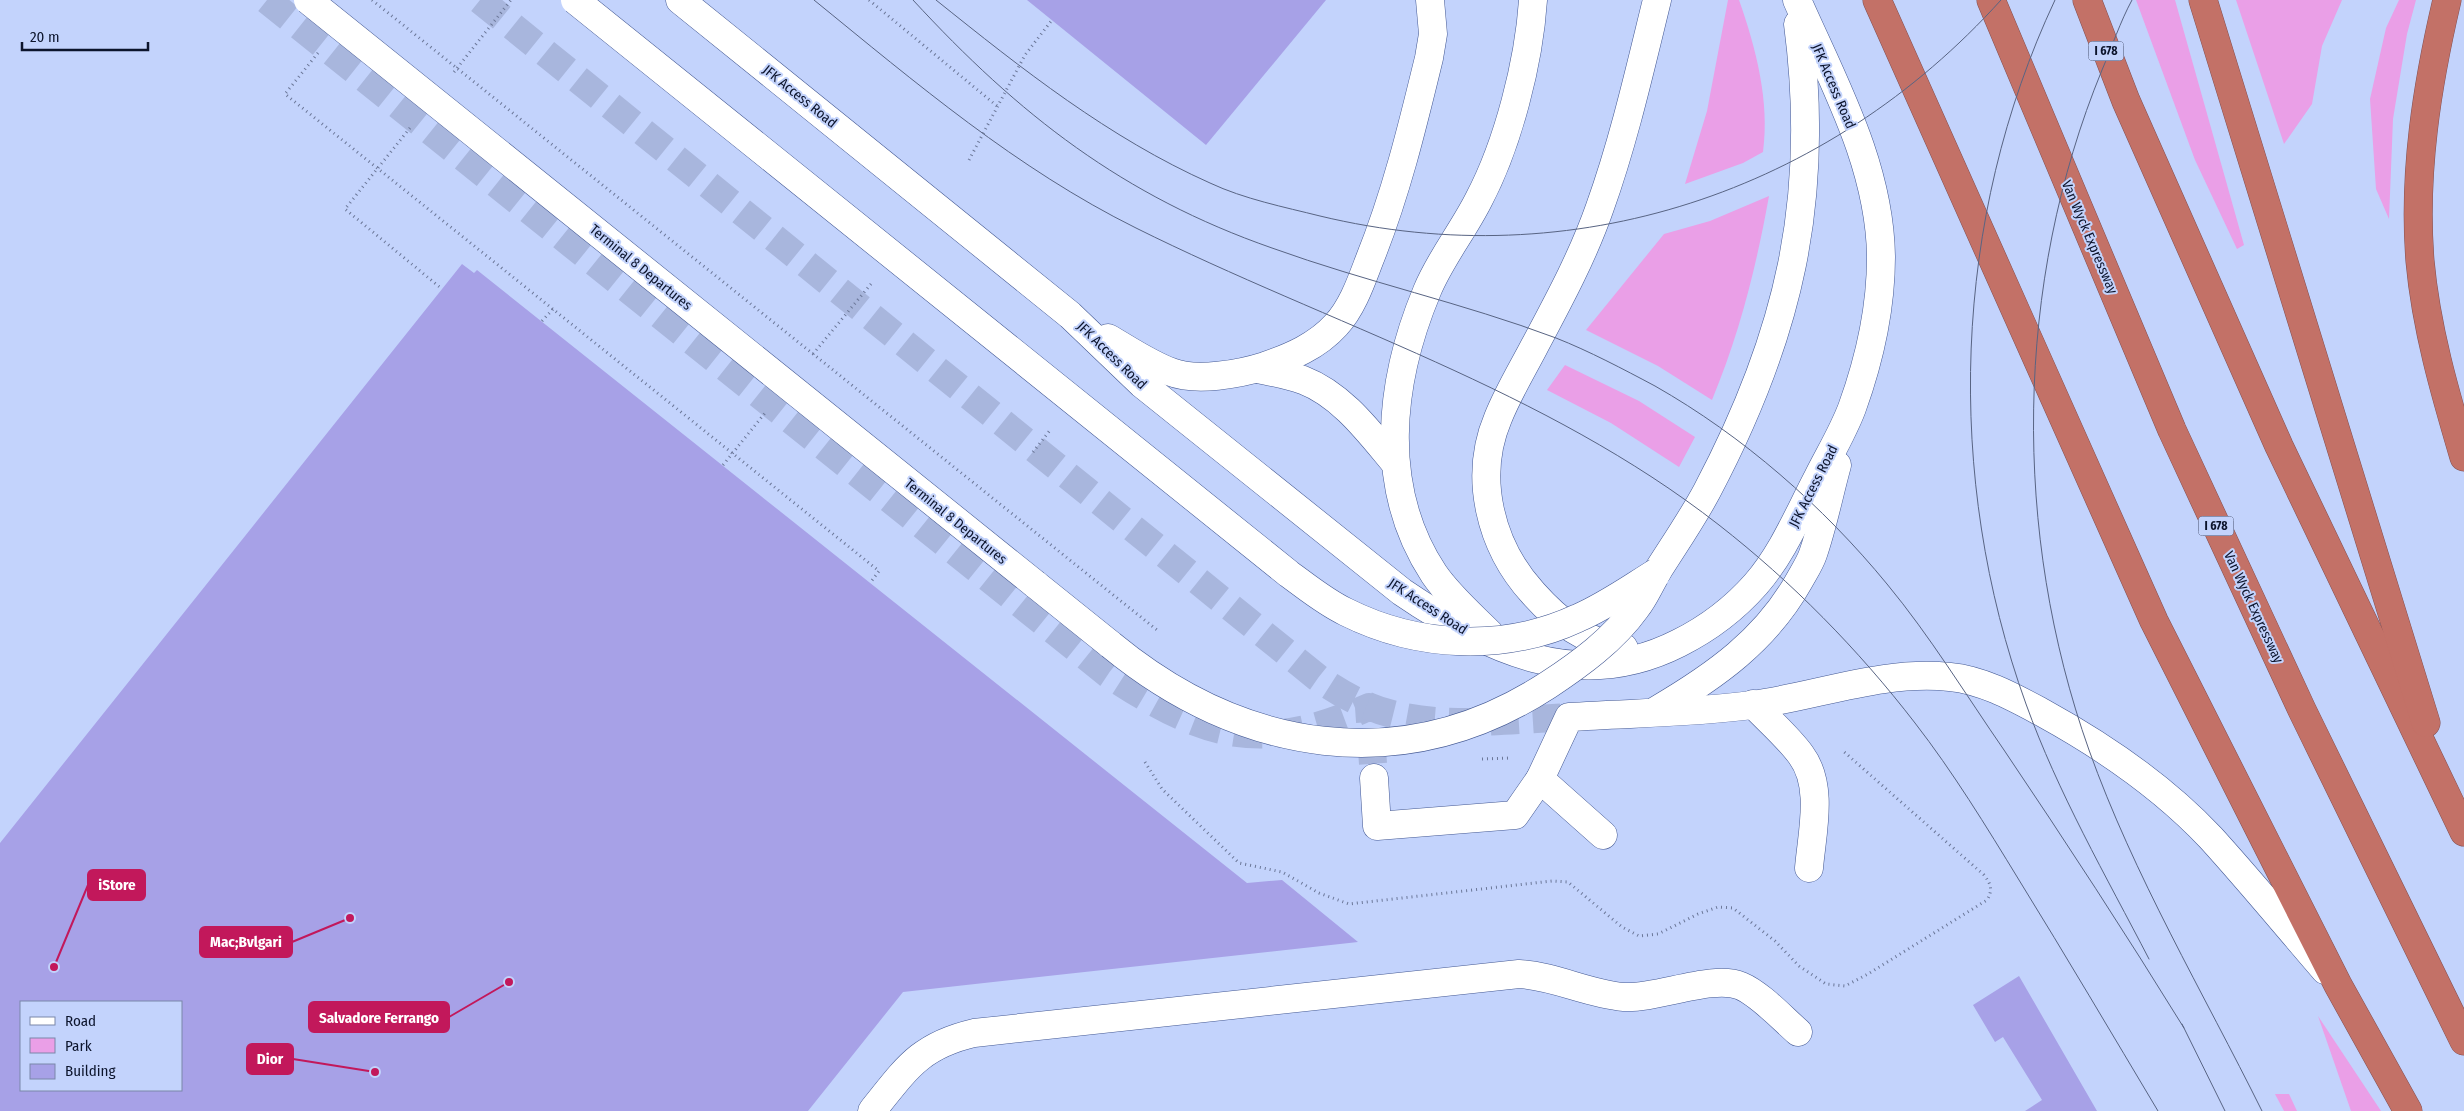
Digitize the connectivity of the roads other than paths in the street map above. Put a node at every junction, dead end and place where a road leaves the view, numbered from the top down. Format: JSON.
{"nodes":[{"id":1,"x":308,"y":0,"type":"edge"},
{"id":2,"x":575,"y":0,"type":"edge"},
{"id":3,"x":680,"y":0,"type":"edge"},
{"id":4,"x":1430,"y":0,"type":"edge"},
{"id":5,"x":1534,"y":0,"type":"edge"},
{"id":6,"x":1657,"y":0,"type":"edge"},
{"id":7,"x":1796,"y":0,"type":"edge"},
{"id":8,"x":1877,"y":0,"type":"edge"},
{"id":9,"x":1991,"y":0,"type":"edge"},
{"id":10,"x":2085,"y":0,"type":"edge"},
{"id":11,"x":2203,"y":0,"type":"edge"},
{"id":12,"x":2447,"y":0,"type":"edge"},
{"id":13,"x":1070,"y":315,"type":"junction"},
{"id":14,"x":1258,"y":369,"type":"junction"},
{"id":15,"x":1851,"y":410,"type":"junction"},
{"id":16,"x":2464,"y":457,"type":"edge"},
{"id":17,"x":1395,"y":463,"type":"junction"},
{"id":18,"x":1657,"y":572,"type":"junction"},
{"id":19,"x":1506,"y":650,"type":"junction"},
{"id":20,"x":1665,"y":650,"type":"junction"},
{"id":21,"x":1753,"y":704,"type":"junction"},
{"id":22,"x":1654,"y":711,"type":"junction"},
{"id":23,"x":1374,"y":778,"type":"tunnel mouth"},
{"id":24,"x":1540,"y":779,"type":"junction"},
{"id":25,"x":2450,"y":803,"type":"junction"},
{"id":26,"x":2464,"y":832,"type":"edge"},
{"id":27,"x":1603,"y":835,"type":"dead end"},
{"id":28,"x":1809,"y":868,"type":"dead end"},
{"id":29,"x":2338,"y":984,"type":"junction"},
{"id":30,"x":1798,"y":1032,"type":"dead end"},
{"id":31,"x":2464,"y":1041,"type":"edge"},
{"id":32,"x":872,"y":1111,"type":"edge"},
{"id":33,"x":2408,"y":1111,"type":"edge"}],
"edges":[{"from":1,"to":18,"type":"street","name":"Terminal 8 Departures","bridge":true},
{"from":2,"to":18,"type":"street","bridge":true},
{"from":3,"to":13,"type":"street","name":"JFK Access Road"},
{"from":4,"to":14,"type":"street"},
{"from":5,"to":17,"type":"street"},
{"from":6,"to":20,"type":"street"},
{"from":7,"to":15,"type":"street","name":"JFK Access Road"},
{"from":7,"to":18,"type":"street","name":"Terminal 8 Departures"},
{"from":8,"to":29,"type":"highway"},
{"from":9,"to":31,"type":"highway","name":"Van Wyck Expressway","number":"I 678"},
{"from":10,"to":25,"type":"highway"},
{"from":11,"to":25,"type":"highway"},
{"from":12,"to":16,"type":"highway"},
{"from":13,"to":14,"type":"street"},
{"from":13,"to":19,"type":"street","name":"JFK Access Road"},
{"from":14,"to":17,"type":"street"},
{"from":15,"to":20,"type":"street","name":"JFK Access Road"},
{"from":15,"to":22,"type":"street"},
{"from":17,"to":19,"type":"street"},
{"from":19,"to":20,"type":"street","name":"JFK Access Road"},
{"from":21,"to":22,"type":"street"},
{"from":21,"to":28,"type":"street"},
{"from":21,"to":29,"type":"street"},
{"from":22,"to":24,"type":"street"},
{"from":23,"to":24,"type":"street"},
{"from":24,"to":27,"type":"street"},
{"from":25,"to":26,"type":"highway"},
{"from":29,"to":33,"type":"highway"},
{"from":30,"to":32,"type":"street"}]}
